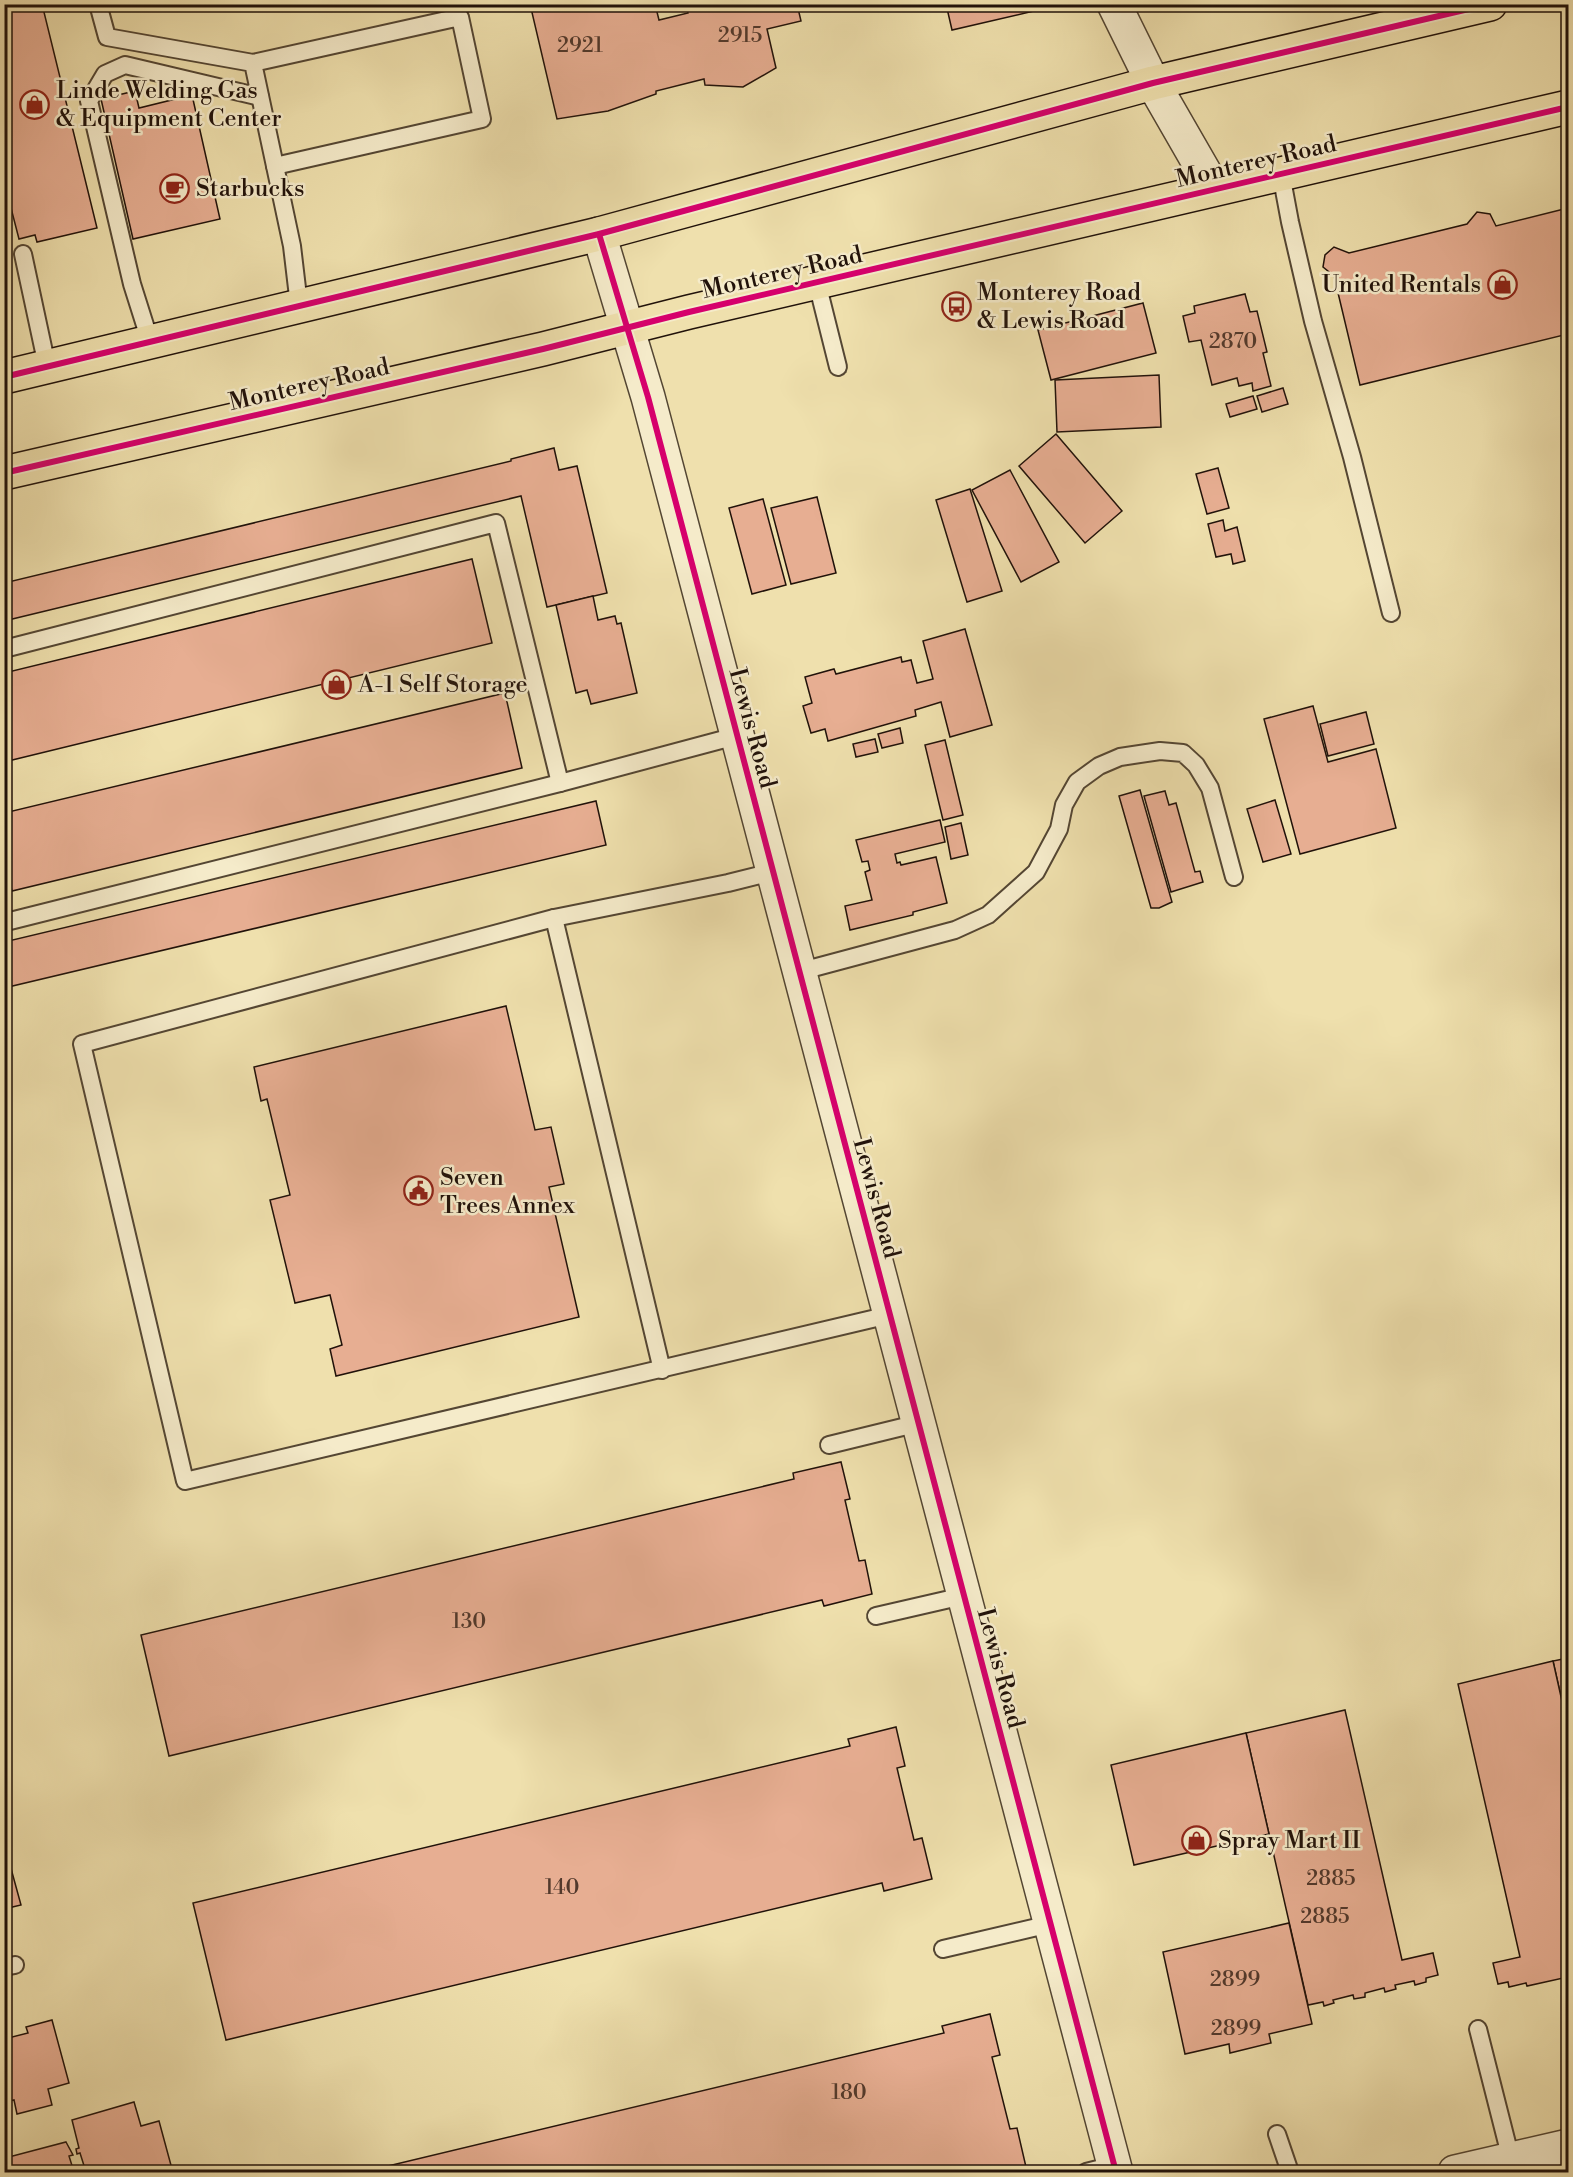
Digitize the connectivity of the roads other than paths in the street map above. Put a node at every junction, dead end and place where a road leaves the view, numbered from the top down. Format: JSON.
{"nodes":[{"id":1,"x":98,"y":4,"type":"edge"},
{"id":2,"x":1114,"y":4,"type":"edge"},
{"id":3,"x":1490,"y":4,"type":"edge"},
{"id":4,"x":1448,"y":9,"type":"edge"},
{"id":5,"x":253,"y":63,"type":"junction"},
{"id":6,"x":1154,"y":83,"type":"junction"},
{"id":7,"x":260,"y":97,"type":"junction"},
{"id":8,"x":1569,"y":107,"type":"edge"},
{"id":9,"x":275,"y":166,"type":"junction"},
{"id":10,"x":1281,"y":174,"type":"junction"},
{"id":11,"x":1214,"y":189,"type":"junction"},
{"id":12,"x":599,"y":234,"type":"junction"},
{"id":13,"x":23,"y":254,"type":"dead end"},
{"id":14,"x":817,"y":283,"type":"junction"},
{"id":15,"x":299,"y":306,"type":"junction"},
{"id":16,"x":626,"y":327,"type":"junction"},
{"id":17,"x":150,"y":341,"type":"junction"},
{"id":18,"x":47,"y":366,"type":"junction"},
{"id":19,"x":838,"y":367,"type":"dead end"},
{"id":20,"x":4,"y":377,"type":"edge"},
{"id":21,"x":4,"y":473,"type":"edge"},
{"id":22,"x":1391,"y":613,"type":"dead end"},
{"id":23,"x":4,"y":649,"type":"edge"},
{"id":24,"x":736,"y":736,"type":"junction"},
{"id":25,"x":560,"y":783,"type":"junction"},
{"id":26,"x":772,"y":872,"type":"junction"},
{"id":27,"x":1234,"y":877,"type":"dead end"},
{"id":28,"x":4,"y":917,"type":"edge"},
{"id":29,"x":554,"y":918,"type":"junction"},
{"id":30,"x":798,"y":972,"type":"junction"},
{"id":31,"x":889,"y":1315,"type":"junction"},
{"id":32,"x":662,"y":1370,"type":"junction"},
{"id":33,"x":919,"y":1423,"type":"junction"},
{"id":34,"x":829,"y":1445,"type":"dead end"},
{"id":35,"x":963,"y":1596,"type":"junction"},
{"id":36,"x":876,"y":1616,"type":"dead end"},
{"id":37,"x":1050,"y":1924,"type":"junction"},
{"id":38,"x":944,"y":1949,"type":"dead end"},
{"id":39,"x":1478,"y":2029,"type":"dead end"},
{"id":40,"x":1277,"y":2134,"type":"dead end"},
{"id":41,"x":1569,"y":2146,"type":"edge"},
{"id":42,"x":1512,"y":2166,"type":"edge"},
{"id":43,"x":1106,"y":2170,"type":"edge"},
{"id":44,"x":1290,"y":2172,"type":"edge"},
{"id":45,"x":1455,"y":2172,"type":"edge"}],
"edges":[{"from":1,"to":5,"type":"lane"},
{"from":2,"to":6,"type":"street"},
{"from":3,"to":4,"type":"main road"},
{"from":4,"to":6,"type":"main road"},
{"from":5,"to":7,"type":"lane"},
{"from":5,"to":9,"type":"lane"},
{"from":6,"to":11,"type":"street"},
{"from":6,"to":12,"type":"main road"},
{"from":7,"to":9,"type":"lane"},
{"from":7,"to":17,"type":"lane"},
{"from":8,"to":10,"type":"main road","name":"Monterey Road"},
{"from":9,"to":15,"type":"lane"},
{"from":10,"to":11,"type":"main road","name":"Monterey Road"},
{"from":10,"to":22,"type":"lane"},
{"from":11,"to":14,"type":"main road","name":"Monterey Road"},
{"from":12,"to":15,"type":"main road"},
{"from":12,"to":16,"type":"street","name":"Lewis Road"},
{"from":13,"to":18,"type":"lane"},
{"from":14,"to":16,"type":"main road","name":"Monterey Road"},
{"from":14,"to":19,"type":"lane"},
{"from":15,"to":17,"type":"main road"},
{"from":16,"to":21,"type":"main road","name":"Monterey Road"},
{"from":16,"to":24,"type":"street","name":"Lewis Road"},
{"from":17,"to":18,"type":"main road"},
{"from":18,"to":20,"type":"main road"},
{"from":23,"to":25,"type":"lane"},
{"from":24,"to":25,"type":"lane"},
{"from":24,"to":26,"type":"street","name":"Lewis Road"},
{"from":25,"to":28,"type":"lane"},
{"from":26,"to":29,"type":"lane"},
{"from":26,"to":30,"type":"street","name":"Lewis Road"},
{"from":27,"to":30,"type":"lane"},
{"from":29,"to":32,"type":"lane"},
{"from":29,"to":32,"type":"lane"},
{"from":30,"to":31,"type":"street","name":"Lewis Road"},
{"from":31,"to":32,"type":"lane"},
{"from":31,"to":33,"type":"street","name":"Lewis Road"},
{"from":33,"to":34,"type":"lane"},
{"from":33,"to":35,"type":"street","name":"Lewis Road"},
{"from":35,"to":36,"type":"lane"},
{"from":35,"to":37,"type":"street","name":"Lewis Road"},
{"from":37,"to":38,"type":"lane"},
{"from":37,"to":43,"type":"street","name":"Lewis Road"},
{"from":39,"to":42,"type":"lane"},
{"from":40,"to":44,"type":"lane"},
{"from":41,"to":42,"type":"street"},
{"from":42,"to":45,"type":"street"}]}
